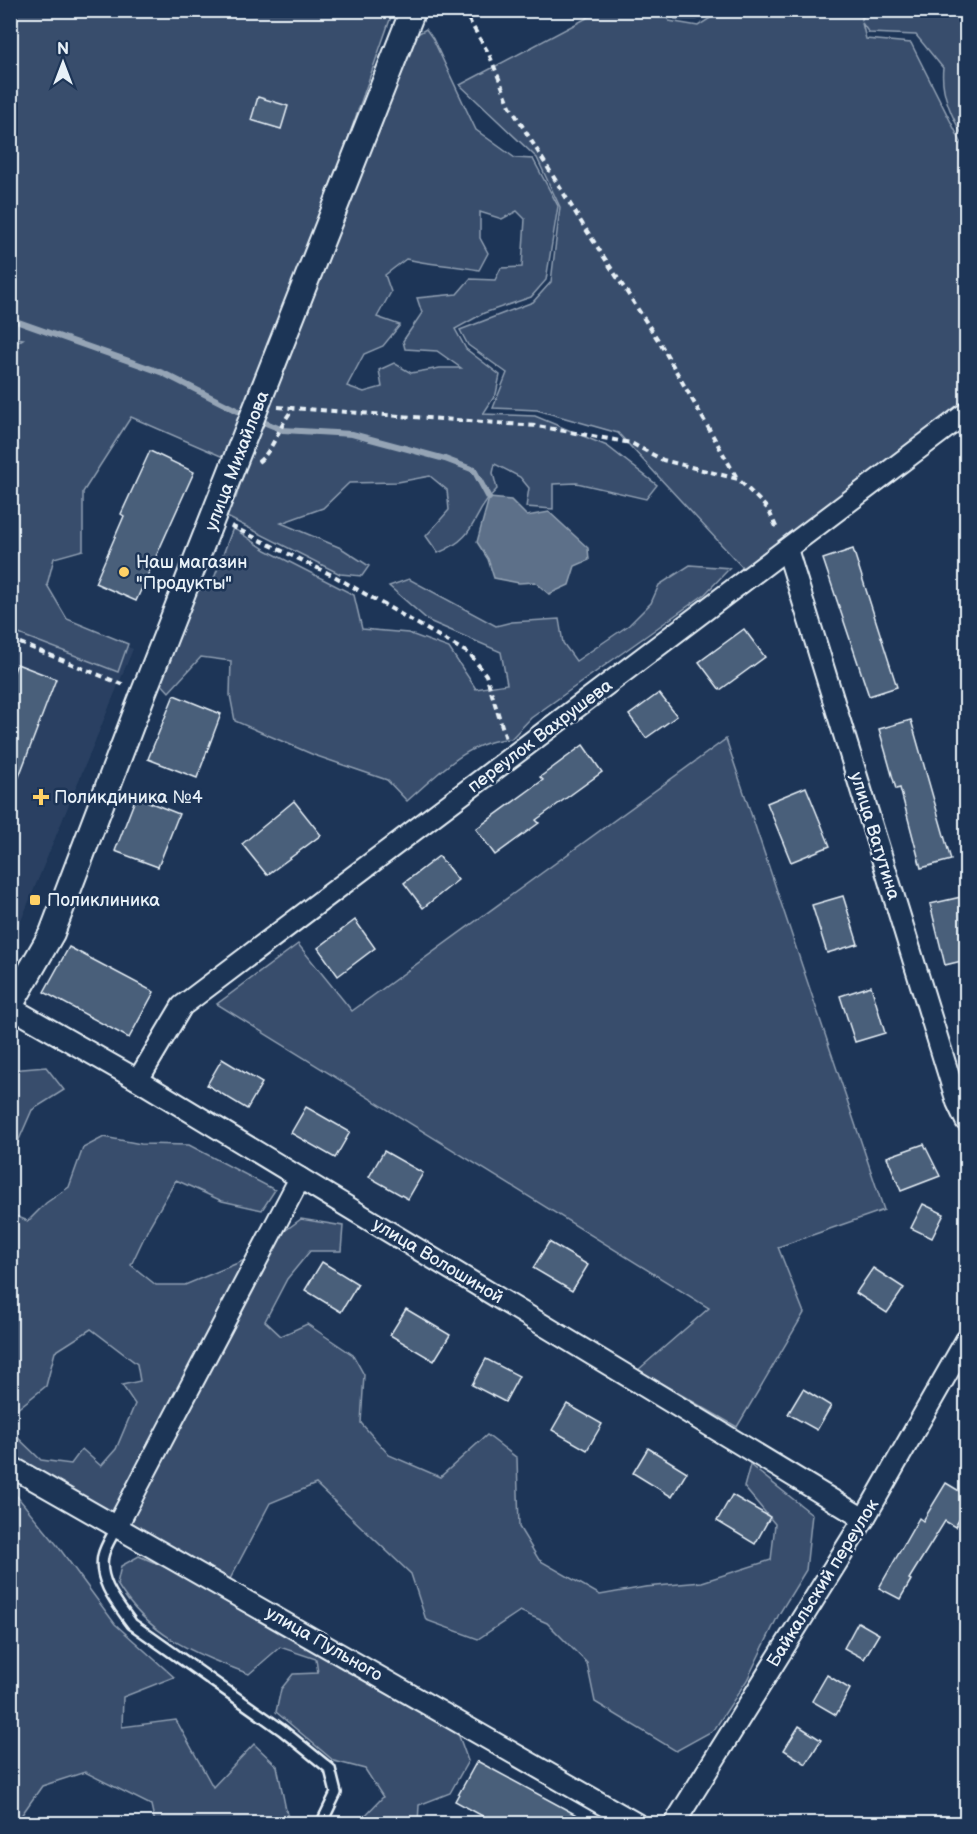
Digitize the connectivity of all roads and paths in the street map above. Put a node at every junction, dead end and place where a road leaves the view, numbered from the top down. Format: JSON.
{"nodes":[{"id":1,"x":413,"y":10,"type":"edge"},
{"id":2,"x":463,"y":10,"type":"edge"},
{"id":3,"x":293,"y":408,"type":"junction"},
{"id":4,"x":256,"y":413,"type":"junction"},
{"id":5,"x":966,"y":413,"type":"edge"},
{"id":6,"x":277,"y":434,"type":"dead end"},
{"id":7,"x":738,"y":479,"type":"junction"},
{"id":8,"x":214,"y":520,"type":"junction"},
{"id":9,"x":787,"y":549,"type":"junction"},
{"id":10,"x":10,"y":639,"type":"edge"},
{"id":11,"x":143,"y":694,"type":"junction"},
{"id":12,"x":510,"y":758,"type":"junction"},
{"id":13,"x":10,"y":1006,"type":"edge"},
{"id":14,"x":138,"y":1080,"type":"junction"},
{"id":15,"x":966,"y":1121,"type":"edge"},
{"id":16,"x":300,"y":1178,"type":"junction"},
{"id":17,"x":966,"y":1340,"type":"edge"},
{"id":18,"x":10,"y":1466,"type":"edge"},
{"id":19,"x":864,"y":1519,"type":"junction"},
{"id":20,"x":117,"y":1526,"type":"junction"},
{"id":21,"x":321,"y":1824,"type":"edge"},
{"id":22,"x":637,"y":1824,"type":"edge"},
{"id":23,"x":674,"y":1824,"type":"edge"}],
"edges":[{"from":1,"to":4,"type":"street","name":"улица Михайлова"},
{"from":2,"to":7,"type":"path"},
{"from":3,"to":4,"type":"path"},
{"from":3,"to":6,"type":"path"},
{"from":3,"to":7,"type":"path"},
{"from":4,"to":8,"type":"street","name":"улица Михайлова"},
{"from":5,"to":9,"type":"street","name":"переулок Вахрушева"},
{"from":7,"to":9,"type":"path"},
{"from":8,"to":11,"type":"street","name":"улица Михайлова"},
{"from":8,"to":12,"type":"path"},
{"from":9,"to":12,"type":"street","name":"переулок Вахрушева"},
{"from":9,"to":15,"type":"street","name":"улица Ватутина"},
{"from":10,"to":11,"type":"path"},
{"from":11,"to":13,"type":"street","name":"улица Михайлова"},
{"from":12,"to":14,"type":"street","name":"переулок Вахрушева"},
{"from":13,"to":14,"type":"street","name":"улица Волошиной"},
{"from":14,"to":16,"type":"street","name":"улица Волошиной"},
{"from":16,"to":19,"type":"street","name":"улица Волошиной"},
{"from":16,"to":20,"type":"street"},
{"from":17,"to":19,"type":"street","name":"Байкальский переулок"},
{"from":18,"to":20,"type":"street","name":"улица Пульного"},
{"from":19,"to":23,"type":"street","name":"Байкальский переулок"},
{"from":20,"to":21,"type":"lane"},
{"from":20,"to":22,"type":"street","name":"улица Пульного"}]}
